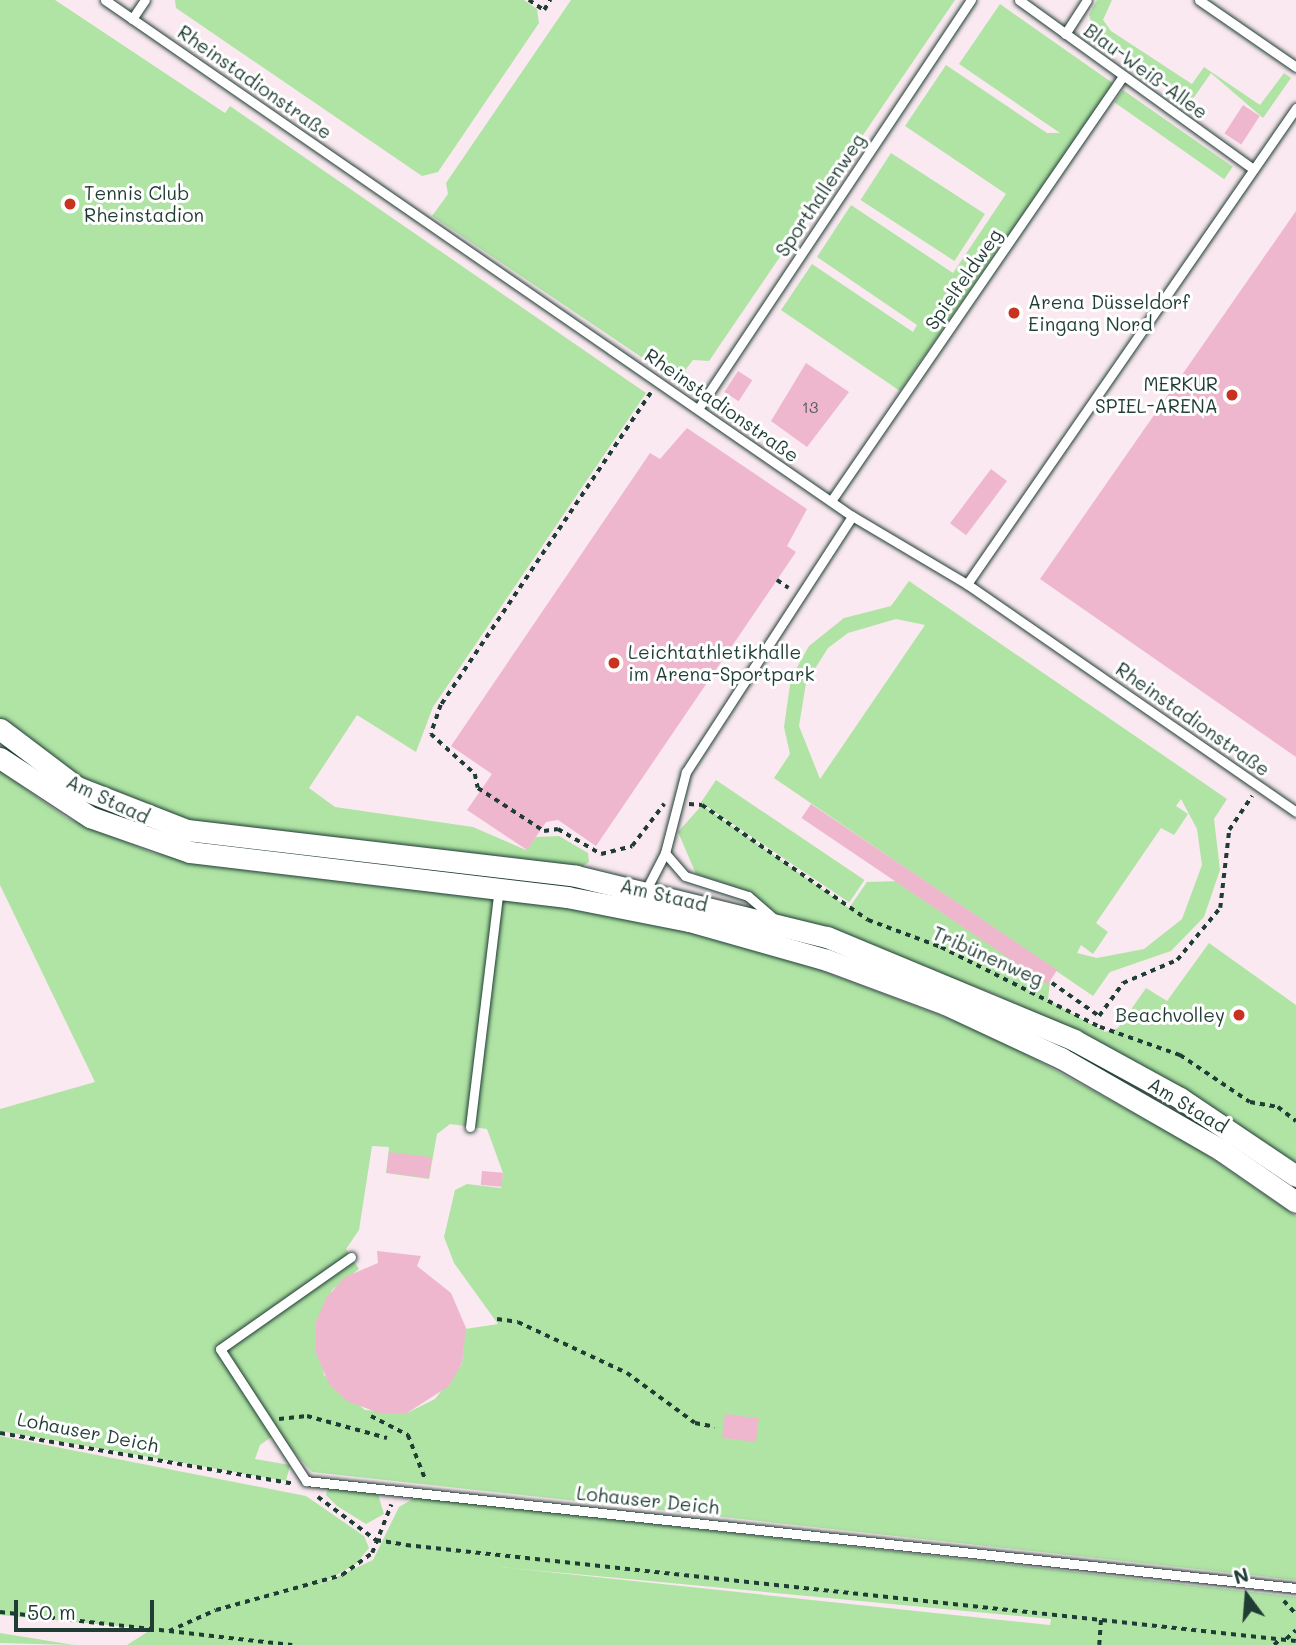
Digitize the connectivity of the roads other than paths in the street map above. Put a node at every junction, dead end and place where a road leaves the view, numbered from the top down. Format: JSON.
{"nodes":[{"id":1,"x":105,"y":0,"type":"edge"},
{"id":2,"x":145,"y":0,"type":"edge"},
{"id":3,"x":971,"y":0,"type":"edge"},
{"id":4,"x":1019,"y":0,"type":"edge"},
{"id":5,"x":1087,"y":0,"type":"edge"},
{"id":6,"x":1199,"y":0,"type":"edge"},
{"id":7,"x":132,"y":19,"type":"junction"},
{"id":8,"x":1065,"y":34,"type":"junction"},
{"id":9,"x":1296,"y":67,"type":"edge"},
{"id":10,"x":1123,"y":76,"type":"junction"},
{"id":11,"x":1296,"y":107,"type":"edge"},
{"id":12,"x":1253,"y":169,"type":"junction"},
{"id":13,"x":698,"y":409,"type":"junction"},
{"id":14,"x":831,"y":501,"type":"junction"},
{"id":15,"x":852,"y":516,"type":"junction"},
{"id":16,"x":967,"y":584,"type":"junction"},
{"id":17,"x":0,"y":729,"type":"edge"},
{"id":18,"x":0,"y":758,"type":"edge"},
{"id":19,"x":1296,"y":812,"type":"edge"},
{"id":20,"x":665,"y":853,"type":"junction"},
{"id":21,"x":500,"y":888,"type":"junction"},
{"id":22,"x":646,"y":890,"type":"junction"},
{"id":23,"x":777,"y":923,"type":"junction"},
{"id":24,"x":470,"y":1127,"type":"dead end"},
{"id":25,"x":1296,"y":1176,"type":"edge"},
{"id":26,"x":1296,"y":1202,"type":"edge"},
{"id":27,"x":351,"y":1257,"type":"dead end"},
{"id":28,"x":1296,"y":1588,"type":"edge"}],
"edges":[{"from":1,"to":7,"type":"lane","name":"Rheinstadionstraße"},
{"from":2,"to":7,"type":"lane"},
{"from":3,"to":13,"type":"lane","name":"Sporthallenweg"},
{"from":4,"to":8,"type":"lane","name":"Blau-Weiß-Allee"},
{"from":5,"to":8,"type":"lane"},
{"from":6,"to":9,"type":"lane"},
{"from":7,"to":13,"type":"lane","name":"Rheinstadionstraße"},
{"from":8,"to":10,"type":"lane","name":"Blau-Weiß-Allee"},
{"from":10,"to":12,"type":"lane","name":"Blau-Weiß-Allee"},
{"from":10,"to":14,"type":"lane","name":"Spielfeldweg"},
{"from":11,"to":12,"type":"lane"},
{"from":12,"to":16,"type":"lane"},
{"from":13,"to":14,"type":"lane","name":"Rheinstadionstraße"},
{"from":14,"to":15,"type":"lane","name":"Rheinstadionstraße"},
{"from":15,"to":16,"type":"lane","name":"Rheinstadionstraße"},
{"from":15,"to":20,"type":"lane"},
{"from":16,"to":19,"type":"lane","name":"Rheinstadionstraße"},
{"from":17,"to":22,"type":"street","name":"Am Staad"},
{"from":18,"to":21,"type":"street","name":"Am Staad"},
{"from":20,"to":22,"type":"lane"},
{"from":20,"to":23,"type":"lane"},
{"from":21,"to":24,"type":"lane"},
{"from":21,"to":26,"type":"street","name":"Am Staad"},
{"from":22,"to":23,"type":"street","name":"Am Staad"},
{"from":23,"to":25,"type":"street","name":"Am Staad"},
{"from":27,"to":28,"type":"lane","name":"Lohauser Deich"}]}
